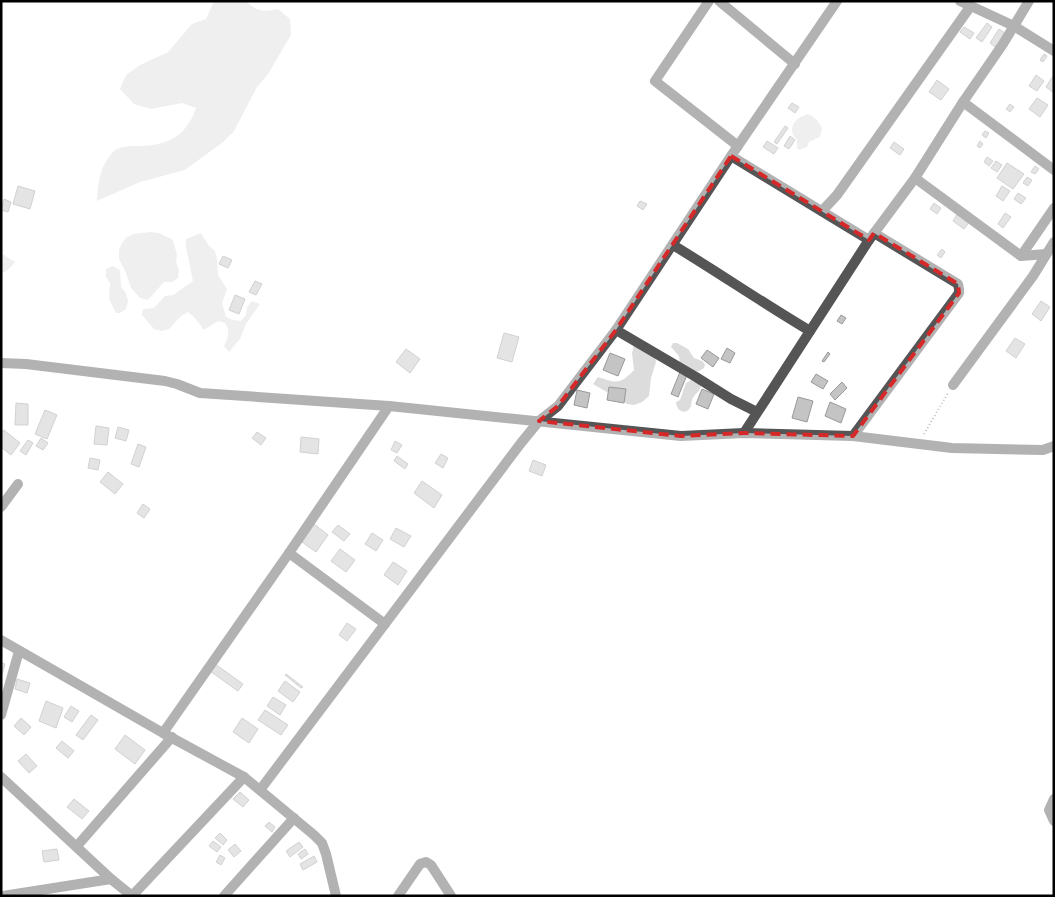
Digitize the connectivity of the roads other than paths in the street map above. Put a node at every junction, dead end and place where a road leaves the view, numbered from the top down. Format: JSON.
{"nodes":[{"id":1,"x":709,"y":1,"type":"edge"},
{"id":2,"x":719,"y":1,"type":"edge"},
{"id":3,"x":836,"y":1,"type":"edge"},
{"id":4,"x":960,"y":1,"type":"edge"},
{"id":5,"x":1029,"y":1,"type":"edge"},
{"id":6,"x":970,"y":7,"type":"junction"},
{"id":7,"x":1014,"y":26,"type":"junction"},
{"id":8,"x":1054,"y":51,"type":"edge"},
{"id":9,"x":795,"y":64,"type":"junction"},
{"id":10,"x":963,"y":102,"type":"junction"},
{"id":11,"x":738,"y":146,"type":"junction"},
{"id":12,"x":731,"y":156,"type":"junction"},
{"id":13,"x":1054,"y":170,"type":"edge"},
{"id":14,"x":915,"y":178,"type":"junction"},
{"id":15,"x":1054,"y":208,"type":"edge"},
{"id":16,"x":822,"y":211,"type":"junction"},
{"id":17,"x":872,"y":237,"type":"junction"},
{"id":18,"x":672,"y":245,"type":"junction"},
{"id":19,"x":1051,"y":249,"type":"edge"},
{"id":20,"x":1021,"y":256,"type":"junction"},
{"id":21,"x":616,"y":330,"type":"junction"},
{"id":22,"x":810,"y":331,"type":"junction"},
{"id":23,"x":1,"y":363,"type":"edge"},
{"id":24,"x":953,"y":385,"type":"road end"},
{"id":25,"x":389,"y":406,"type":"junction"},
{"id":26,"x":757,"y":412,"type":"junction"},
{"id":27,"x":539,"y":422,"type":"junction"},
{"id":28,"x":744,"y":432,"type":"junction"},
{"id":29,"x":853,"y":436,"type":"junction"},
{"id":30,"x":1054,"y":446,"type":"edge"},
{"id":31,"x":18,"y":484,"type":"dead end"},
{"id":32,"x":1,"y":507,"type":"edge"},
{"id":33,"x":289,"y":553,"type":"junction"},
{"id":34,"x":384,"y":624,"type":"junction"},
{"id":35,"x":1,"y":640,"type":"edge"},
{"id":36,"x":19,"y":651,"type":"junction"},
{"id":37,"x":1,"y":715,"type":"edge"},
{"id":38,"x":167,"y":735,"type":"junction"},
{"id":39,"x":1,"y":777,"type":"edge"},
{"id":40,"x":244,"y":778,"type":"junction"},
{"id":41,"x":5,"y":786,"type":"edge"},
{"id":42,"x":260,"y":790,"type":"junction"},
{"id":43,"x":1054,"y":799,"type":"edge"},
{"id":44,"x":294,"y":818,"type":"junction"},
{"id":45,"x":1054,"y":821,"type":"edge"},
{"id":46,"x":76,"y":846,"type":"junction"},
{"id":47,"x":111,"y":879,"type":"junction"},
{"id":48,"x":68,"y":891,"type":"edge"},
{"id":49,"x":3,"y":896,"type":"edge"},
{"id":50,"x":132,"y":896,"type":"edge"},
{"id":51,"x":224,"y":896,"type":"edge"},
{"id":52,"x":336,"y":896,"type":"edge"},
{"id":53,"x":398,"y":896,"type":"edge"},
{"id":54,"x":451,"y":896,"type":"edge"}],
"edges":[{"from":1,"to":11,"type":"street"},
{"from":2,"to":9,"type":"street"},
{"from":3,"to":9,"type":"street"},
{"from":4,"to":6,"type":"street"},
{"from":5,"to":7,"type":"street"},
{"from":6,"to":7,"type":"street"},
{"from":6,"to":16,"type":"street"},
{"from":7,"to":8,"type":"street"},
{"from":7,"to":10,"type":"street"},
{"from":9,"to":11,"type":"street"},
{"from":10,"to":13,"type":"street"},
{"from":10,"to":14,"type":"street"},
{"from":11,"to":12,"type":"street"},
{"from":12,"to":16,"type":"street"},
{"from":12,"to":18,"type":"street"},
{"from":14,"to":17,"type":"street"},
{"from":14,"to":20,"type":"street"},
{"from":15,"to":20,"type":"street"},
{"from":16,"to":17,"type":"street"},
{"from":17,"to":22,"type":"street"},
{"from":17,"to":29,"type":"street"},
{"from":18,"to":21,"type":"street"},
{"from":18,"to":22,"type":"street"},
{"from":19,"to":20,"type":"street"},
{"from":19,"to":24,"type":"street"},
{"from":21,"to":26,"type":"street"},
{"from":21,"to":27,"type":"street"},
{"from":22,"to":26,"type":"street"},
{"from":23,"to":25,"type":"street"},
{"from":25,"to":27,"type":"street"},
{"from":25,"to":33,"type":"street"},
{"from":26,"to":28,"type":"street"},
{"from":27,"to":28,"type":"street"},
{"from":27,"to":34,"type":"street"},
{"from":28,"to":29,"type":"street"},
{"from":29,"to":30,"type":"street"},
{"from":31,"to":32,"type":"street"},
{"from":33,"to":34,"type":"street"},
{"from":33,"to":38,"type":"street"},
{"from":34,"to":42,"type":"street"},
{"from":35,"to":36,"type":"street"},
{"from":36,"to":37,"type":"street"},
{"from":36,"to":38,"type":"street"},
{"from":38,"to":40,"type":"street"},
{"from":38,"to":46,"type":"street"},
{"from":39,"to":41,"type":"street"},
{"from":40,"to":42,"type":"street"},
{"from":40,"to":50,"type":"street"},
{"from":41,"to":46,"type":"street"},
{"from":42,"to":44,"type":"street"},
{"from":43,"to":45,"type":"street"},
{"from":44,"to":51,"type":"street"},
{"from":44,"to":52,"type":"street"},
{"from":46,"to":47,"type":"street"},
{"from":47,"to":48,"type":"street"},
{"from":47,"to":50,"type":"street"},
{"from":48,"to":49,"type":"street"},
{"from":53,"to":54,"type":"street"}]}
